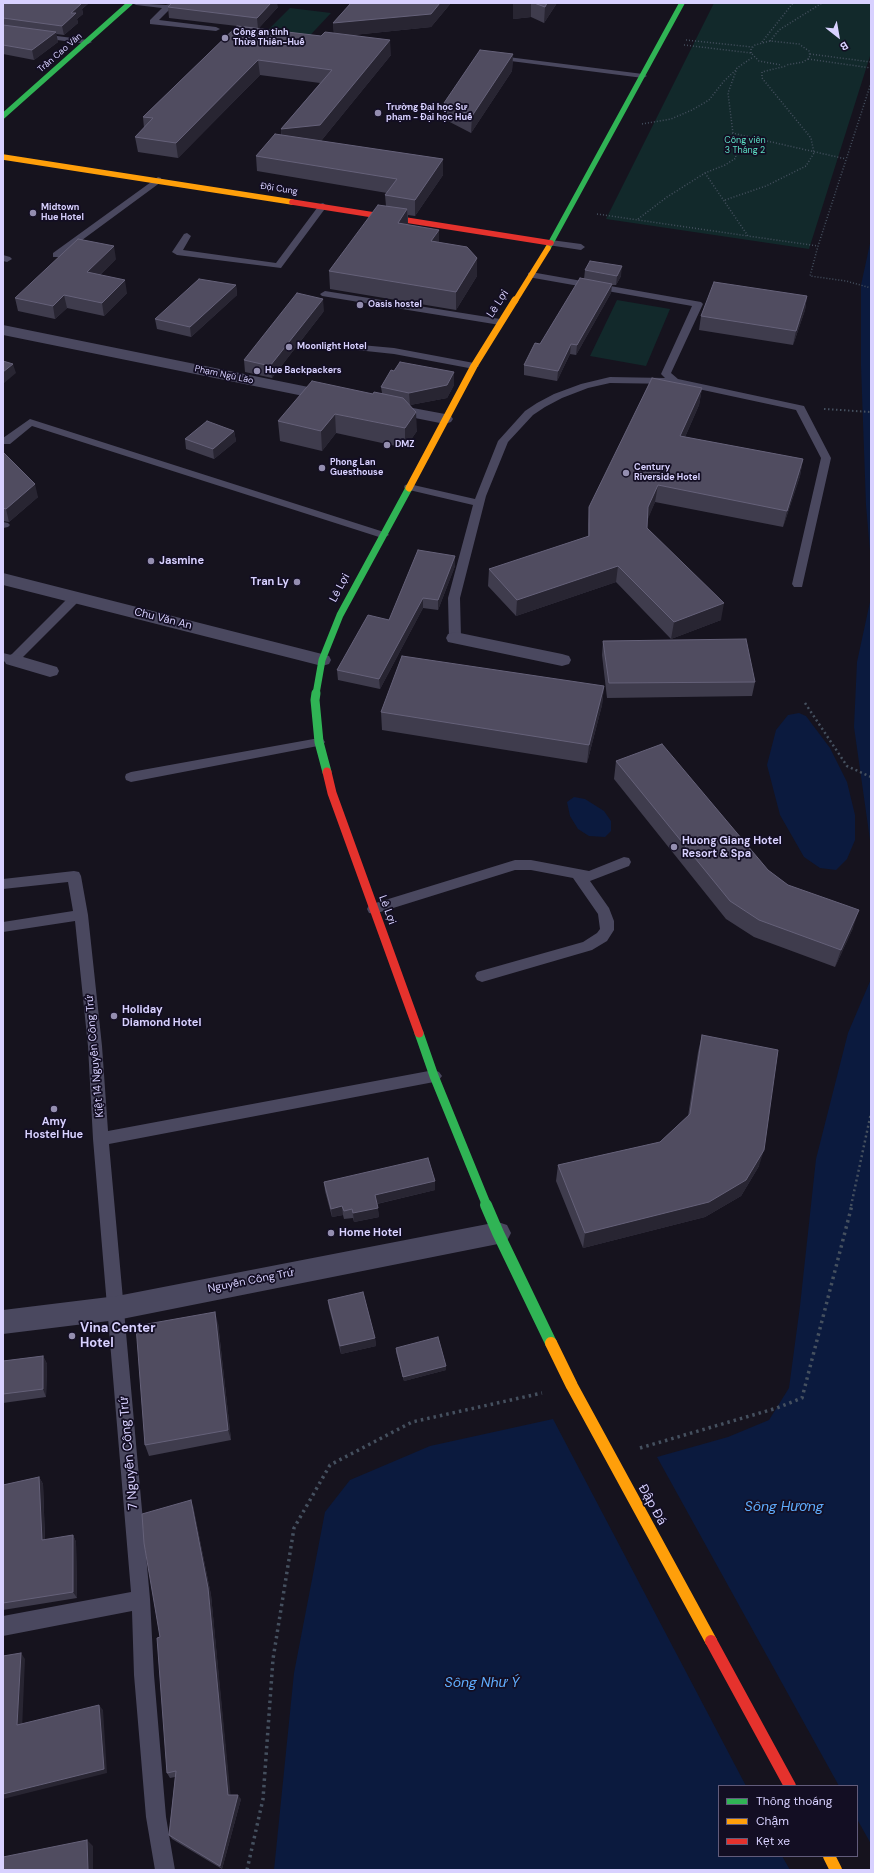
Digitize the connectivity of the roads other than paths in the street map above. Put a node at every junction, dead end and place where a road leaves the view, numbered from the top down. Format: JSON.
{"nodes":[{"id":1,"x":130,"y":3,"type":"edge"},
{"id":2,"x":136,"y":3,"type":"edge"},
{"id":3,"x":682,"y":3,"type":"edge"},
{"id":4,"x":170,"y":5,"type":"edge"},
{"id":5,"x":216,"y":29,"type":"edge"},
{"id":6,"x":3,"y":31,"type":"edge"},
{"id":7,"x":88,"y":42,"type":"junction"},
{"id":8,"x":489,"y":56,"type":"edge"},
{"id":9,"x":643,"y":76,"type":"junction"},
{"id":10,"x":3,"y":116,"type":"edge"},
{"id":11,"x":3,"y":157,"type":"edge"},
{"id":12,"x":158,"y":180,"type":"junction"},
{"id":13,"x":323,"y":206,"type":"junction"},
{"id":14,"x":187,"y":236,"type":"dead end"},
{"id":15,"x":551,"y":243,"type":"junction"},
{"id":16,"x":581,"y":247,"type":"dead end"},
{"id":17,"x":56,"y":255,"type":"dead end"},
{"id":18,"x":531,"y":275,"type":"junction"},
{"id":19,"x":325,"y":294,"type":"dead end"},
{"id":20,"x":500,"y":322,"type":"junction"},
{"id":21,"x":3,"y":330,"type":"edge"},
{"id":22,"x":350,"y":347,"type":"dead end"},
{"id":23,"x":474,"y":366,"type":"junction"},
{"id":24,"x":675,"y":381,"type":"junction"},
{"id":25,"x":351,"y":401,"type":"edge"},
{"id":26,"x":373,"y":405,"type":"edge"},
{"id":27,"x":445,"y":419,"type":"junction"},
{"id":28,"x":3,"y":441,"type":"edge"},
{"id":29,"x":409,"y":488,"type":"junction"},
{"id":30,"x":479,"y":503,"type":"junction"},
{"id":31,"x":383,"y":535,"type":"junction"},
{"id":32,"x":3,"y":579,"type":"edge"},
{"id":33,"x":798,"y":584,"type":"dead end"},
{"id":34,"x":76,"y":597,"type":"junction"},
{"id":35,"x":455,"y":638,"type":"joint"},
{"id":36,"x":8,"y":659,"type":"edge"},
{"id":37,"x":322,"y":660,"type":"junction"},
{"id":38,"x":562,"y":660,"type":"dead end"},
{"id":39,"x":50,"y":671,"type":"dead end"},
{"id":40,"x":319,"y":742,"type":"junction"},
{"id":41,"x":131,"y":777,"type":"dead end"},
{"id":42,"x":624,"y":862,"type":"dead end"},
{"id":43,"x":578,"y":875,"type":"junction"},
{"id":44,"x":3,"y":884,"type":"edge"},
{"id":45,"x":374,"y":909,"type":"junction"},
{"id":46,"x":81,"y":915,"type":"junction"},
{"id":47,"x":3,"y":927,"type":"edge"},
{"id":48,"x":482,"y":976,"type":"dead end"},
{"id":49,"x":434,"y":1076,"type":"junction"},
{"id":50,"x":101,"y":1139,"type":"junction"},
{"id":51,"x":498,"y":1233,"type":"junction"},
{"id":52,"x":117,"y":1308,"type":"junction"},
{"id":53,"x":3,"y":1322,"type":"edge"},
{"id":54,"x":141,"y":1599,"type":"junction"},
{"id":55,"x":3,"y":1626,"type":"edge"},
{"id":56,"x":789,"y":1785,"type":"edge"},
{"id":57,"x":830,"y":1857,"type":"edge"},
{"id":58,"x":165,"y":1870,"type":"edge"},
{"id":59,"x":836,"y":1870,"type":"edge"}],
"edges":[{"from":1,"to":7,"type":"main road","name":"Trần Cao Vân"},
{"from":2,"to":4,"type":"lane"},
{"from":3,"to":9,"type":"main road","name":"Lê Lợi"},
{"from":4,"to":5,"type":"lane"},
{"from":6,"to":7,"type":"lane"},
{"from":7,"to":10,"type":"main road","name":"Trần Cao Vân"},
{"from":8,"to":9,"type":"lane"},
{"from":9,"to":15,"type":"main road","name":"Lê Lợi"},
{"from":11,"to":12,"type":"main road","name":"Đội Cung"},
{"from":12,"to":13,"type":"main road","name":"Đội Cung"},
{"from":12,"to":17,"type":"lane"},
{"from":13,"to":14,"type":"lane"},
{"from":13,"to":15,"type":"main road","name":"Đội Cung"},
{"from":15,"to":16,"type":"lane"},
{"from":15,"to":18,"type":"main road","name":"Lê Lợi"},
{"from":18,"to":20,"type":"main road","name":"Lê Lợi"},
{"from":18,"to":24,"type":"lane"},
{"from":19,"to":20,"type":"lane"},
{"from":20,"to":23,"type":"main road","name":"Lê Lợi"},
{"from":21,"to":25,"type":"street","name":"Phạm Ngũ Lão"},
{"from":22,"to":23,"type":"lane"},
{"from":23,"to":27,"type":"main road","name":"Lê Lợi"},
{"from":24,"to":30,"type":"lane"},
{"from":24,"to":33,"type":"lane"},
{"from":26,"to":27,"type":"street"},
{"from":27,"to":29,"type":"main road","name":"Lê Lợi"},
{"from":28,"to":31,"type":"lane"},
{"from":29,"to":30,"type":"lane"},
{"from":29,"to":31,"type":"main road","name":"Lê Lợi"},
{"from":30,"to":35,"type":"lane"},
{"from":31,"to":37,"type":"main road","name":"Lê Lợi"},
{"from":32,"to":34,"type":"street","name":"Chu Văn An"},
{"from":34,"to":36,"type":"lane"},
{"from":34,"to":37,"type":"street","name":"Chu Văn An"},
{"from":35,"to":38,"type":"street"},
{"from":36,"to":39,"type":"street"},
{"from":37,"to":40,"type":"main road","name":"Lê Lợi"},
{"from":40,"to":41,"type":"lane"},
{"from":40,"to":45,"type":"main road","name":"Lê Lợi"},
{"from":42,"to":43,"type":"lane"},
{"from":43,"to":45,"type":"lane"},
{"from":43,"to":48,"type":"lane"},
{"from":44,"to":46,"type":"lane","name":"Kiệt 14 Nguyễn Công Trứ"},
{"from":45,"to":49,"type":"main road","name":"Lê Lợi"},
{"from":46,"to":47,"type":"lane"},
{"from":46,"to":50,"type":"lane","name":"Kiệt 14 Nguyễn Công Trứ"},
{"from":49,"to":50,"type":"lane"},
{"from":49,"to":51,"type":"main road","name":"Lê Lợi"},
{"from":50,"to":52,"type":"lane","name":"Kiệt 14 Nguyễn Công Trứ"},
{"from":51,"to":52,"type":"street","name":"Nguyễn Công Trứ"},
{"from":51,"to":56,"type":"main road","name":"Đập Đá"},
{"from":52,"to":53,"type":"street","name":"Nguyễn Công Trứ"},
{"from":52,"to":54,"type":"lane","name":"7 Nguyễn Công Trứ"},
{"from":54,"to":55,"type":"lane"},
{"from":54,"to":58,"type":"lane","name":"7 Nguyễn Công Trứ"},
{"from":57,"to":59,"type":"main road"}]}
